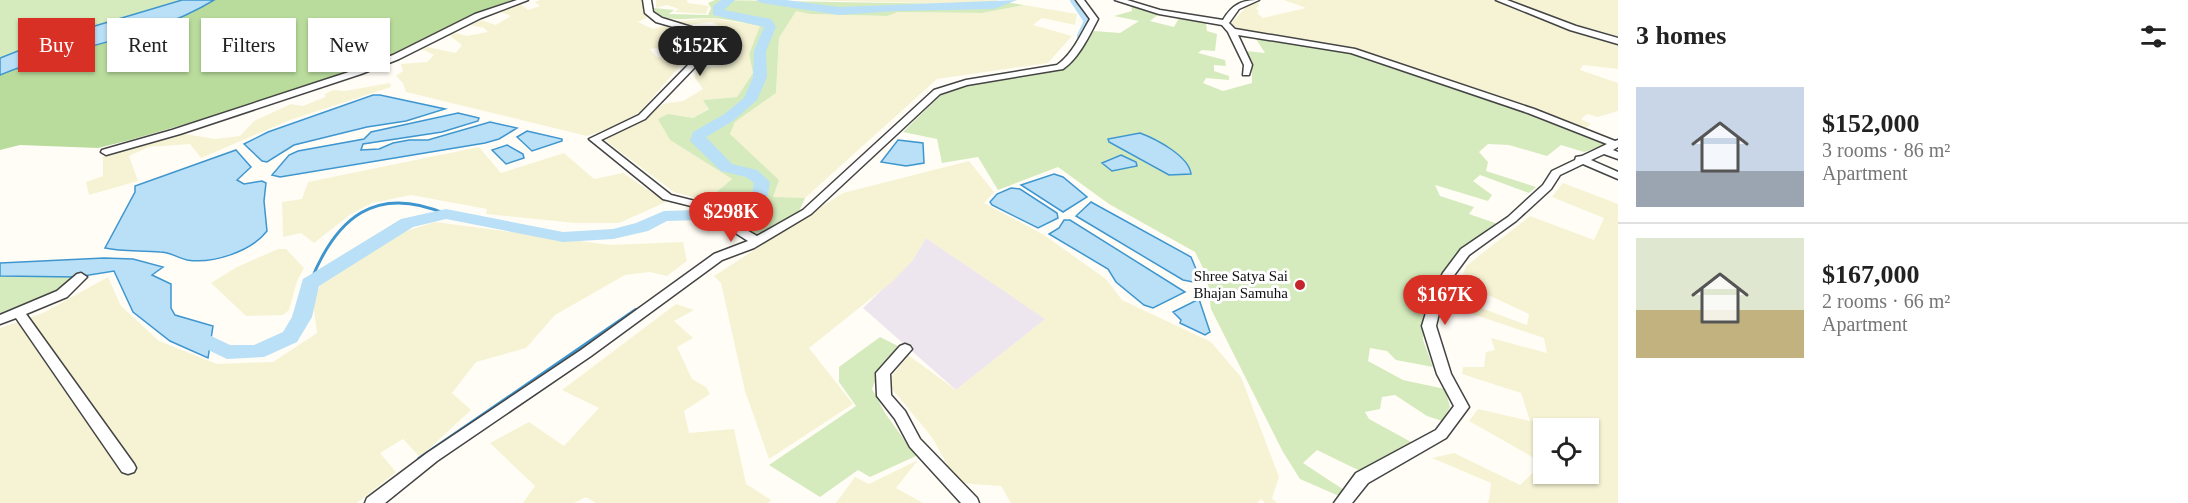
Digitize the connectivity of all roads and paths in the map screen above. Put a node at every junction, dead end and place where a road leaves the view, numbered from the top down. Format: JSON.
{"nodes":[{"id":1,"x":524,"y":0,"type":"edge"},
{"id":2,"x":647,"y":0,"type":"edge"},
{"id":3,"x":1080,"y":0,"type":"edge"},
{"id":4,"x":1119,"y":0,"type":"edge"},
{"id":5,"x":1255,"y":0,"type":"edge"},
{"id":6,"x":1500,"y":0,"type":"edge"},
{"id":7,"x":1225,"y":23,"type":"junction"},
{"id":8,"x":1232,"y":31,"type":"junction"},
{"id":9,"x":1618,"y":41,"type":"edge"},
{"id":10,"x":1246,"y":73,"type":"dead end"},
{"id":11,"x":1614,"y":148,"type":"edge"},
{"id":12,"x":106,"y":152,"type":"dead end"},
{"id":13,"x":1580,"y":159,"type":"junction"},
{"id":14,"x":1618,"y":176,"type":"edge"},
{"id":15,"x":756,"y":241,"type":"junction"},
{"id":16,"x":81,"y":277,"type":"dead end"},
{"id":17,"x":19,"y":313,"type":"junction"},
{"id":18,"x":0,"y":320,"type":"edge"},
{"id":19,"x":905,"y":349,"type":"dead end"},
{"id":20,"x":128,"y":468,"type":"dead end"},
{"id":21,"x":373,"y":503,"type":"edge"},
{"id":22,"x":971,"y":503,"type":"edge"},
{"id":23,"x":1342,"y":503,"type":"edge"}],
"edges":[{"from":1,"to":12,"type":"street"},
{"from":2,"to":15,"type":"street"},
{"from":3,"to":15,"type":"street"},
{"from":4,"to":7,"type":"street"},
{"from":5,"to":7,"type":"street"},
{"from":6,"to":9,"type":"street"},
{"from":7,"to":8,"type":"street"},
{"from":8,"to":10,"type":"street"},
{"from":8,"to":11,"type":"street"},
{"from":11,"to":13,"type":"street"},
{"from":13,"to":14,"type":"street"},
{"from":13,"to":23,"type":"street"},
{"from":15,"to":21,"type":"street"},
{"from":16,"to":17,"type":"street"},
{"from":17,"to":18,"type":"street"},
{"from":17,"to":20,"type":"street"},
{"from":19,"to":22,"type":"street"}]}
